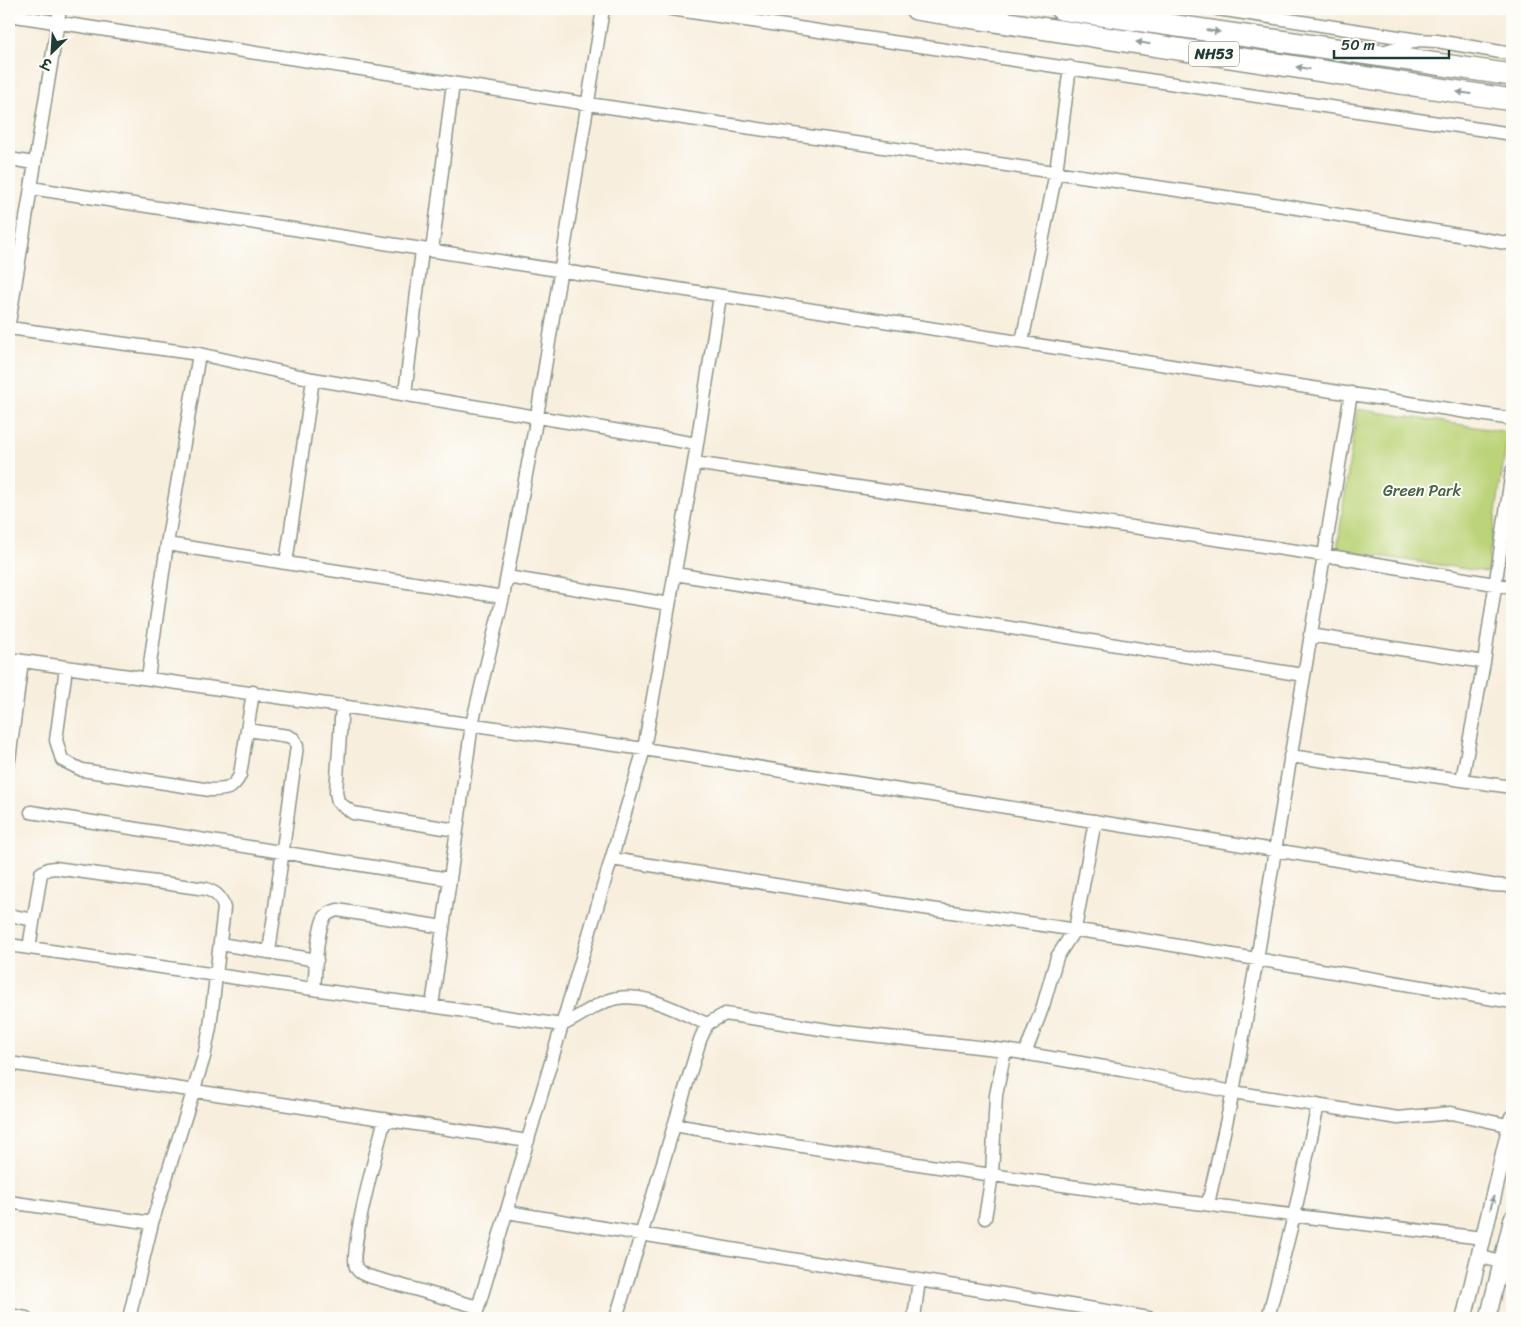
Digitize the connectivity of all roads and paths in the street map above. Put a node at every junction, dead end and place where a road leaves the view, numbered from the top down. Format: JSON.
{"nodes":[{"id":1,"x":60,"y":9,"type":"edge"},
{"id":2,"x":603,"y":9,"type":"edge"},
{"id":3,"x":671,"y":9,"type":"edge"},
{"id":4,"x":916,"y":9,"type":"edge"},
{"id":5,"x":1065,"y":9,"type":"edge"},
{"id":6,"x":1218,"y":9,"type":"edge"},
{"id":7,"x":9,"y":15,"type":"edge"},
{"id":8,"x":58,"y":22,"type":"junction"},
{"id":9,"x":1418,"y":40,"type":"junction"},
{"id":10,"x":1512,"y":54,"type":"edge"},
{"id":11,"x":1374,"y":56,"type":"junction"},
{"id":12,"x":1070,"y":67,"type":"junction"},
{"id":13,"x":1512,"y":75,"type":"edge"},
{"id":14,"x":453,"y":83,"type":"junction"},
{"id":15,"x":1512,"y":100,"type":"edge"},
{"id":16,"x":588,"y":104,"type":"junction"},
{"id":17,"x":1512,"y":134,"type":"edge"},
{"id":18,"x":9,"y":159,"type":"edge"},
{"id":19,"x":34,"y":163,"type":"junction"},
{"id":20,"x":1056,"y":172,"type":"junction"},
{"id":21,"x":31,"y":188,"type":"junction"},
{"id":22,"x":1512,"y":244,"type":"edge"},
{"id":23,"x":427,"y":250,"type":"junction"},
{"id":24,"x":562,"y":271,"type":"junction"},
{"id":25,"x":720,"y":296,"type":"junction"},
{"id":26,"x":9,"y":323,"type":"edge"},
{"id":27,"x":9,"y":328,"type":"edge"},
{"id":28,"x":1022,"y":342,"type":"junction"},
{"id":29,"x":200,"y":354,"type":"junction"},
{"id":30,"x":314,"y":379,"type":"junction"},
{"id":31,"x":405,"y":394,"type":"junction"},
{"id":32,"x":1352,"y":394,"type":"junction"},
{"id":33,"x":537,"y":416,"type":"junction"},
{"id":34,"x":1512,"y":418,"type":"edge"},
{"id":35,"x":697,"y":444,"type":"junction"},
{"id":36,"x":694,"y":463,"type":"junction"},
{"id":37,"x":1512,"y":471,"type":"edge"},
{"id":38,"x":167,"y":544,"type":"junction"},
{"id":39,"x":1324,"y":556,"type":"junction"},
{"id":40,"x":286,"y":563,"type":"junction"},
{"id":41,"x":675,"y":574,"type":"junction"},
{"id":42,"x":507,"y":577,"type":"junction"},
{"id":43,"x":1495,"y":584,"type":"junction"},
{"id":44,"x":1512,"y":587,"type":"edge"},
{"id":45,"x":503,"y":597,"type":"junction"},
{"id":46,"x":669,"y":604,"type":"junction"},
{"id":47,"x":1310,"y":636,"type":"junction"},
{"id":48,"x":9,"y":659,"type":"edge"},
{"id":49,"x":22,"y":661,"type":"junction"},
{"id":50,"x":1484,"y":662,"type":"junction"},
{"id":51,"x":66,"y":668,"type":"junction"},
{"id":52,"x":1304,"y":675,"type":"junction"},
{"id":53,"x":148,"y":678,"type":"junction"},
{"id":54,"x":253,"y":692,"type":"junction"},
{"id":55,"x":342,"y":705,"type":"junction"},
{"id":56,"x":472,"y":724,"type":"junction"},
{"id":57,"x":246,"y":730,"type":"junction"},
{"id":58,"x":644,"y":749,"type":"junction"},
{"id":59,"x":1290,"y":756,"type":"junction"},
{"id":60,"x":9,"y":760,"type":"edge"},
{"id":61,"x":1462,"y":780,"type":"junction"},
{"id":62,"x":1512,"y":788,"type":"edge"},
{"id":63,"x":31,"y":812,"type":"dead end"},
{"id":64,"x":1094,"y":821,"type":"junction"},
{"id":65,"x":456,"y":830,"type":"junction"},
{"id":66,"x":1275,"y":850,"type":"junction"},
{"id":67,"x":283,"y":853,"type":"junction"},
{"id":68,"x":612,"y":859,"type":"junction"},
{"id":69,"x":449,"y":880,"type":"junction"},
{"id":70,"x":1512,"y":886,"type":"edge"},
{"id":71,"x":9,"y":916,"type":"edge"},
{"id":72,"x":33,"y":920,"type":"junction"},
{"id":73,"x":443,"y":926,"type":"junction"},
{"id":74,"x":1075,"y":929,"type":"junction"},
{"id":75,"x":220,"y":944,"type":"junction"},
{"id":76,"x":9,"y":945,"type":"edge"},
{"id":77,"x":29,"y":948,"type":"junction"},
{"id":78,"x":269,"y":952,"type":"junction"},
{"id":79,"x":1257,"y":959,"type":"junction"},
{"id":80,"x":318,"y":960,"type":"junction"},
{"id":81,"x":217,"y":975,"type":"junction"},
{"id":82,"x":314,"y":989,"type":"junction"},
{"id":83,"x":1512,"y":1002,"type":"edge"},
{"id":84,"x":432,"y":1006,"type":"junction"},
{"id":85,"x":707,"y":1024,"type":"junction"},
{"id":86,"x":562,"y":1025,"type":"junction"},
{"id":87,"x":1005,"y":1050,"type":"junction"},
{"id":88,"x":1025,"y":1054,"type":"junction"},
{"id":89,"x":9,"y":1063,"type":"edge"},
{"id":90,"x":194,"y":1090,"type":"junction"},
{"id":91,"x":1233,"y":1092,"type":"junction"},
{"id":92,"x":1318,"y":1105,"type":"junction"},
{"id":93,"x":385,"y":1119,"type":"junction"},
{"id":94,"x":1512,"y":1123,"type":"edge"},
{"id":95,"x":674,"y":1125,"type":"junction"},
{"id":96,"x":528,"y":1141,"type":"junction"},
{"id":97,"x":992,"y":1175,"type":"junction"},
{"id":98,"x":9,"y":1202,"type":"edge"},
{"id":99,"x":1208,"y":1204,"type":"junction"},
{"id":100,"x":507,"y":1212,"type":"junction"},
{"id":101,"x":1294,"y":1216,"type":"junction"},
{"id":102,"x":985,"y":1218,"type":"dead end"},
{"id":103,"x":1512,"y":1218,"type":"edge"},
{"id":104,"x":152,"y":1223,"type":"junction"},
{"id":105,"x":641,"y":1234,"type":"junction"},
{"id":106,"x":1483,"y":1238,"type":"junction"},
{"id":107,"x":1479,"y":1256,"type":"junction"},
{"id":108,"x":1507,"y":1265,"type":"edge"},
{"id":109,"x":919,"y":1280,"type":"junction"},
{"id":110,"x":477,"y":1313,"type":"edge"},
{"id":111,"x":9,"y":1314,"type":"edge"},
{"id":112,"x":26,"y":1318,"type":"edge"},
{"id":113,"x":129,"y":1318,"type":"edge"},
{"id":114,"x":616,"y":1318,"type":"edge"},
{"id":115,"x":914,"y":1318,"type":"edge"},
{"id":116,"x":1150,"y":1318,"type":"edge"},
{"id":117,"x":1268,"y":1318,"type":"edge"},
{"id":118,"x":1464,"y":1318,"type":"edge"},
{"id":119,"x":1488,"y":1318,"type":"edge"}],
"edges":[{"from":1,"to":8,"type":"street"},
{"from":2,"to":16,"type":"street"},
{"from":3,"to":12,"type":"street"},
{"from":15,"to":4,"type":"highway","number":"NH53","one_way":true},
{"from":5,"to":11,"type":"highway","number":"NH53","one_way":true},
{"from":6,"to":9,"type":"street"},
{"from":7,"to":8,"type":"street"},
{"from":8,"to":14,"type":"street"},
{"from":8,"to":19,"type":"street"},
{"from":9,"to":10,"type":"street"},
{"from":9,"to":11,"type":"street"},
{"from":11,"to":13,"type":"highway","number":"NH53"},
{"from":12,"to":17,"type":"street"},
{"from":12,"to":20,"type":"street"},
{"from":14,"to":16,"type":"street"},
{"from":14,"to":23,"type":"street"},
{"from":16,"to":20,"type":"street"},
{"from":16,"to":24,"type":"street"},
{"from":18,"to":19,"type":"street"},
{"from":19,"to":21,"type":"street"},
{"from":20,"to":22,"type":"street"},
{"from":20,"to":28,"type":"street"},
{"from":21,"to":23,"type":"street"},
{"from":21,"to":26,"type":"street"},
{"from":23,"to":24,"type":"street"},
{"from":23,"to":31,"type":"street"},
{"from":24,"to":25,"type":"street"},
{"from":24,"to":33,"type":"street"},
{"from":25,"to":28,"type":"street"},
{"from":25,"to":35,"type":"street"},
{"from":27,"to":29,"type":"street"},
{"from":28,"to":32,"type":"street"},
{"from":29,"to":30,"type":"street"},
{"from":29,"to":38,"type":"street"},
{"from":30,"to":31,"type":"street"},
{"from":30,"to":40,"type":"street"},
{"from":31,"to":33,"type":"street"},
{"from":32,"to":34,"type":"street"},
{"from":32,"to":39,"type":"street"},
{"from":33,"to":35,"type":"street"},
{"from":33,"to":42,"type":"street"},
{"from":35,"to":36,"type":"street"},
{"from":36,"to":39,"type":"street"},
{"from":36,"to":41,"type":"street"},
{"from":37,"to":43,"type":"street"},
{"from":38,"to":40,"type":"street"},
{"from":38,"to":53,"type":"street"},
{"from":39,"to":43,"type":"street"},
{"from":39,"to":47,"type":"street"},
{"from":40,"to":45,"type":"street"},
{"from":41,"to":46,"type":"street"},
{"from":41,"to":52,"type":"street"},
{"from":42,"to":45,"type":"street"},
{"from":42,"to":46,"type":"street"},
{"from":43,"to":44,"type":"street"},
{"from":43,"to":50,"type":"street"},
{"from":45,"to":56,"type":"street"},
{"from":46,"to":58,"type":"street"},
{"from":47,"to":50,"type":"street"},
{"from":47,"to":52,"type":"street"},
{"from":48,"to":49,"type":"street"},
{"from":49,"to":51,"type":"street"},
{"from":49,"to":60,"type":"street"},
{"from":50,"to":61,"type":"street"},
{"from":51,"to":53,"type":"street"},
{"from":51,"to":57,"type":"street"},
{"from":52,"to":59,"type":"street"},
{"from":53,"to":54,"type":"street"},
{"from":54,"to":55,"type":"street"},
{"from":54,"to":57,"type":"street"},
{"from":55,"to":56,"type":"street"},
{"from":55,"to":65,"type":"street"},
{"from":56,"to":58,"type":"street"},
{"from":56,"to":65,"type":"street"},
{"from":57,"to":67,"type":"street"},
{"from":58,"to":64,"type":"street"},
{"from":58,"to":68,"type":"street"},
{"from":59,"to":61,"type":"street"},
{"from":59,"to":66,"type":"street"},
{"from":61,"to":62,"type":"street"},
{"from":63,"to":67,"type":"street"},
{"from":64,"to":66,"type":"street"},
{"from":64,"to":74,"type":"street"},
{"from":65,"to":69,"type":"street"},
{"from":66,"to":70,"type":"street"},
{"from":66,"to":79,"type":"street"},
{"from":67,"to":69,"type":"street"},
{"from":67,"to":78,"type":"street"},
{"from":68,"to":74,"type":"street"},
{"from":68,"to":86,"type":"street"},
{"from":69,"to":73,"type":"street"},
{"from":71,"to":72,"type":"street"},
{"from":72,"to":75,"type":"street"},
{"from":72,"to":77,"type":"street"},
{"from":73,"to":80,"type":"street"},
{"from":73,"to":84,"type":"street"},
{"from":74,"to":79,"type":"street"},
{"from":74,"to":88,"type":"street"},
{"from":75,"to":78,"type":"street"},
{"from":75,"to":81,"type":"street"},
{"from":76,"to":77,"type":"street"},
{"from":77,"to":81,"type":"street"},
{"from":78,"to":80,"type":"street"},
{"from":79,"to":83,"type":"street"},
{"from":79,"to":91,"type":"street"},
{"from":80,"to":82,"type":"street"},
{"from":81,"to":82,"type":"street"},
{"from":81,"to":90,"type":"street"},
{"from":82,"to":84,"type":"street"},
{"from":84,"to":86,"type":"street"},
{"from":85,"to":86,"type":"street"},
{"from":85,"to":87,"type":"street"},
{"from":85,"to":95,"type":"street"},
{"from":86,"to":96,"type":"street"},
{"from":87,"to":88,"type":"street"},
{"from":87,"to":97,"type":"street"},
{"from":88,"to":91,"type":"street"},
{"from":89,"to":90,"type":"street"},
{"from":90,"to":93,"type":"street"},
{"from":90,"to":104,"type":"street"},
{"from":91,"to":92,"type":"street"},
{"from":91,"to":99,"type":"street"},
{"from":92,"to":94,"type":"street"},
{"from":92,"to":101,"type":"street"},
{"from":93,"to":96,"type":"street"},
{"from":93,"to":110,"type":"street"},
{"from":106,"to":94,"type":"street","one_way":true},
{"from":95,"to":97,"type":"street"},
{"from":95,"to":105,"type":"street"},
{"from":96,"to":100,"type":"street"},
{"from":97,"to":99,"type":"street"},
{"from":97,"to":102,"type":"street"},
{"from":98,"to":104,"type":"street"},
{"from":99,"to":101,"type":"street"},
{"from":100,"to":105,"type":"street"},
{"from":100,"to":110,"type":"street"},
{"from":101,"to":106,"type":"street"},
{"from":101,"to":117,"type":"street"},
{"from":103,"to":108,"type":"street"},
{"from":104,"to":113,"type":"street"},
{"from":105,"to":109,"type":"street"},
{"from":105,"to":114,"type":"street"},
{"from":106,"to":107,"type":"street"},
{"from":107,"to":108,"type":"street"},
{"from":107,"to":118,"type":"street"},
{"from":108,"to":119,"type":"street"},
{"from":109,"to":115,"type":"street"},
{"from":109,"to":116,"type":"street"},
{"from":111,"to":112,"type":"street"}]}
